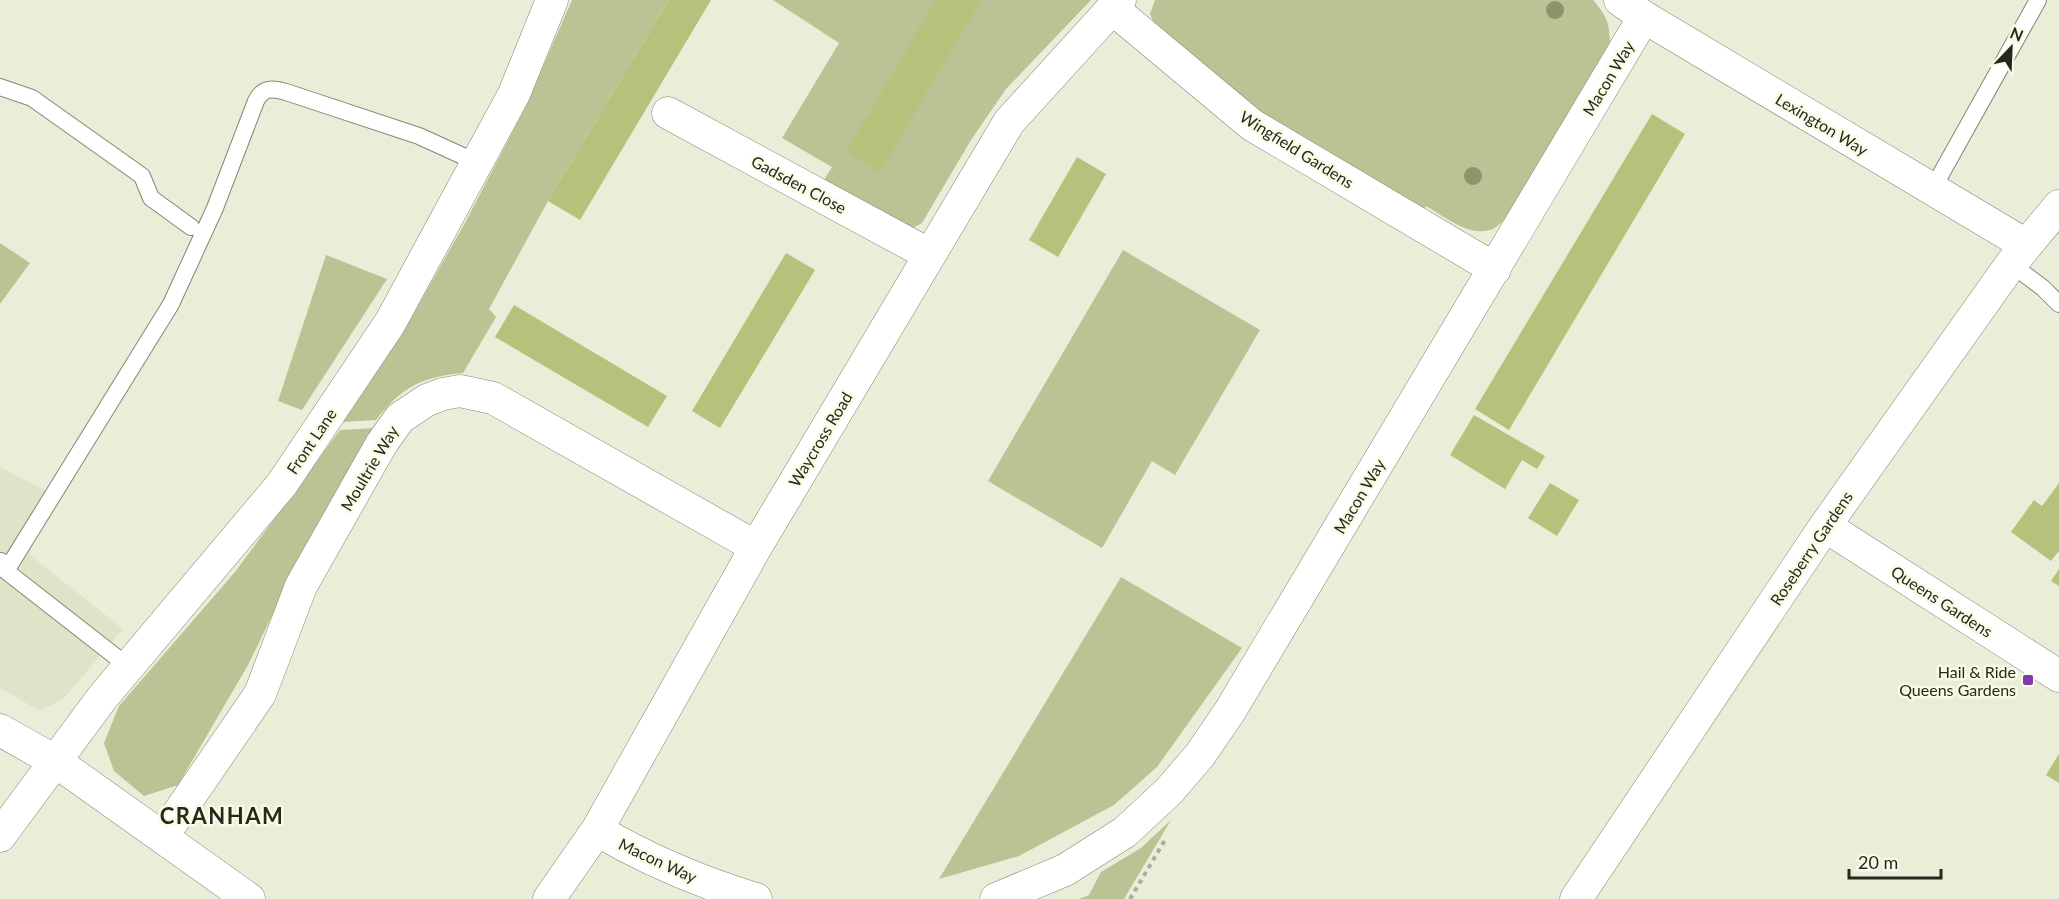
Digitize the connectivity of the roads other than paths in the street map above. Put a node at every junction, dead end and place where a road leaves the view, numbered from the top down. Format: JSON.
{"nodes":[{"id":1,"x":552,"y":0,"type":"edge"},
{"id":2,"x":2038,"y":0,"type":"edge"},
{"id":3,"x":1117,"y":4,"type":"edge"},
{"id":4,"x":1632,"y":9,"type":"edge"},
{"id":5,"x":0,"y":87,"type":"edge"},
{"id":6,"x":668,"y":113,"type":"dead end"},
{"id":7,"x":476,"y":162,"type":"junction"},
{"id":8,"x":1932,"y":190,"type":"junction"},
{"id":9,"x":2059,"y":206,"type":"edge"},
{"id":10,"x":191,"y":227,"type":"dead end"},
{"id":11,"x":930,"y":255,"type":"junction"},
{"id":12,"x":2019,"y":255,"type":"junction"},
{"id":13,"x":1495,"y":269,"type":"junction"},
{"id":14,"x":2059,"y":304,"type":"edge"},
{"id":15,"x":1825,"y":526,"type":"junction"},
{"id":16,"x":756,"y":547,"type":"junction"},
{"id":17,"x":3,"y":565,"type":"edge"},
{"id":18,"x":129,"y":667,"type":"junction"},
{"id":19,"x":2059,"y":676,"type":"edge"},
{"id":20,"x":0,"y":730,"type":"edge"},
{"id":21,"x":55,"y":761,"type":"junction"},
{"id":22,"x":597,"y":830,"type":"junction"},
{"id":23,"x":0,"y":836,"type":"edge"},
{"id":24,"x":162,"y":837,"type":"junction"},
{"id":25,"x":249,"y":899,"type":"edge"},
{"id":26,"x":549,"y":899,"type":"edge"},
{"id":27,"x":756,"y":899,"type":"edge"},
{"id":28,"x":996,"y":899,"type":"edge"},
{"id":29,"x":1576,"y":899,"type":"edge"}],
"edges":[{"from":1,"to":7,"type":"street","name":"Front Lane"},
{"from":2,"to":8,"type":"lane"},
{"from":3,"to":11,"type":"street","name":"Waycross Road"},
{"from":3,"to":13,"type":"street","name":"Wingfield Gardens"},
{"from":4,"to":8,"type":"street","name":"Lexington Way"},
{"from":4,"to":13,"type":"street","name":"Macon Way"},
{"from":5,"to":10,"type":"lane"},
{"from":6,"to":11,"type":"street","name":"Gadsden Close"},
{"from":7,"to":17,"type":"lane"},
{"from":7,"to":18,"type":"street","name":"Front Lane"},
{"from":8,"to":12,"type":"street","name":"Lexington Way"},
{"from":9,"to":12,"type":"street","name":"Roseberry Gardens"},
{"from":11,"to":16,"type":"street","name":"Waycross Road"},
{"from":12,"to":14,"type":"lane"},
{"from":12,"to":15,"type":"street","name":"Roseberry Gardens"},
{"from":13,"to":28,"type":"street","name":"Macon Way"},
{"from":15,"to":19,"type":"street","name":"Queens Gardens"},
{"from":15,"to":29,"type":"street","name":"Roseberry Gardens"},
{"from":16,"to":22,"type":"street","name":"Waycross Road"},
{"from":16,"to":24,"type":"street","name":"Moultrie Way"},
{"from":17,"to":18,"type":"lane"},
{"from":18,"to":21,"type":"street","name":"Front Lane"},
{"from":20,"to":21,"type":"street"},
{"from":21,"to":23,"type":"street","name":"Front Lane"},
{"from":21,"to":24,"type":"street"},
{"from":22,"to":26,"type":"street","name":"Waycross Road"},
{"from":22,"to":27,"type":"street","name":"Macon Way"},
{"from":24,"to":25,"type":"street"}]}
